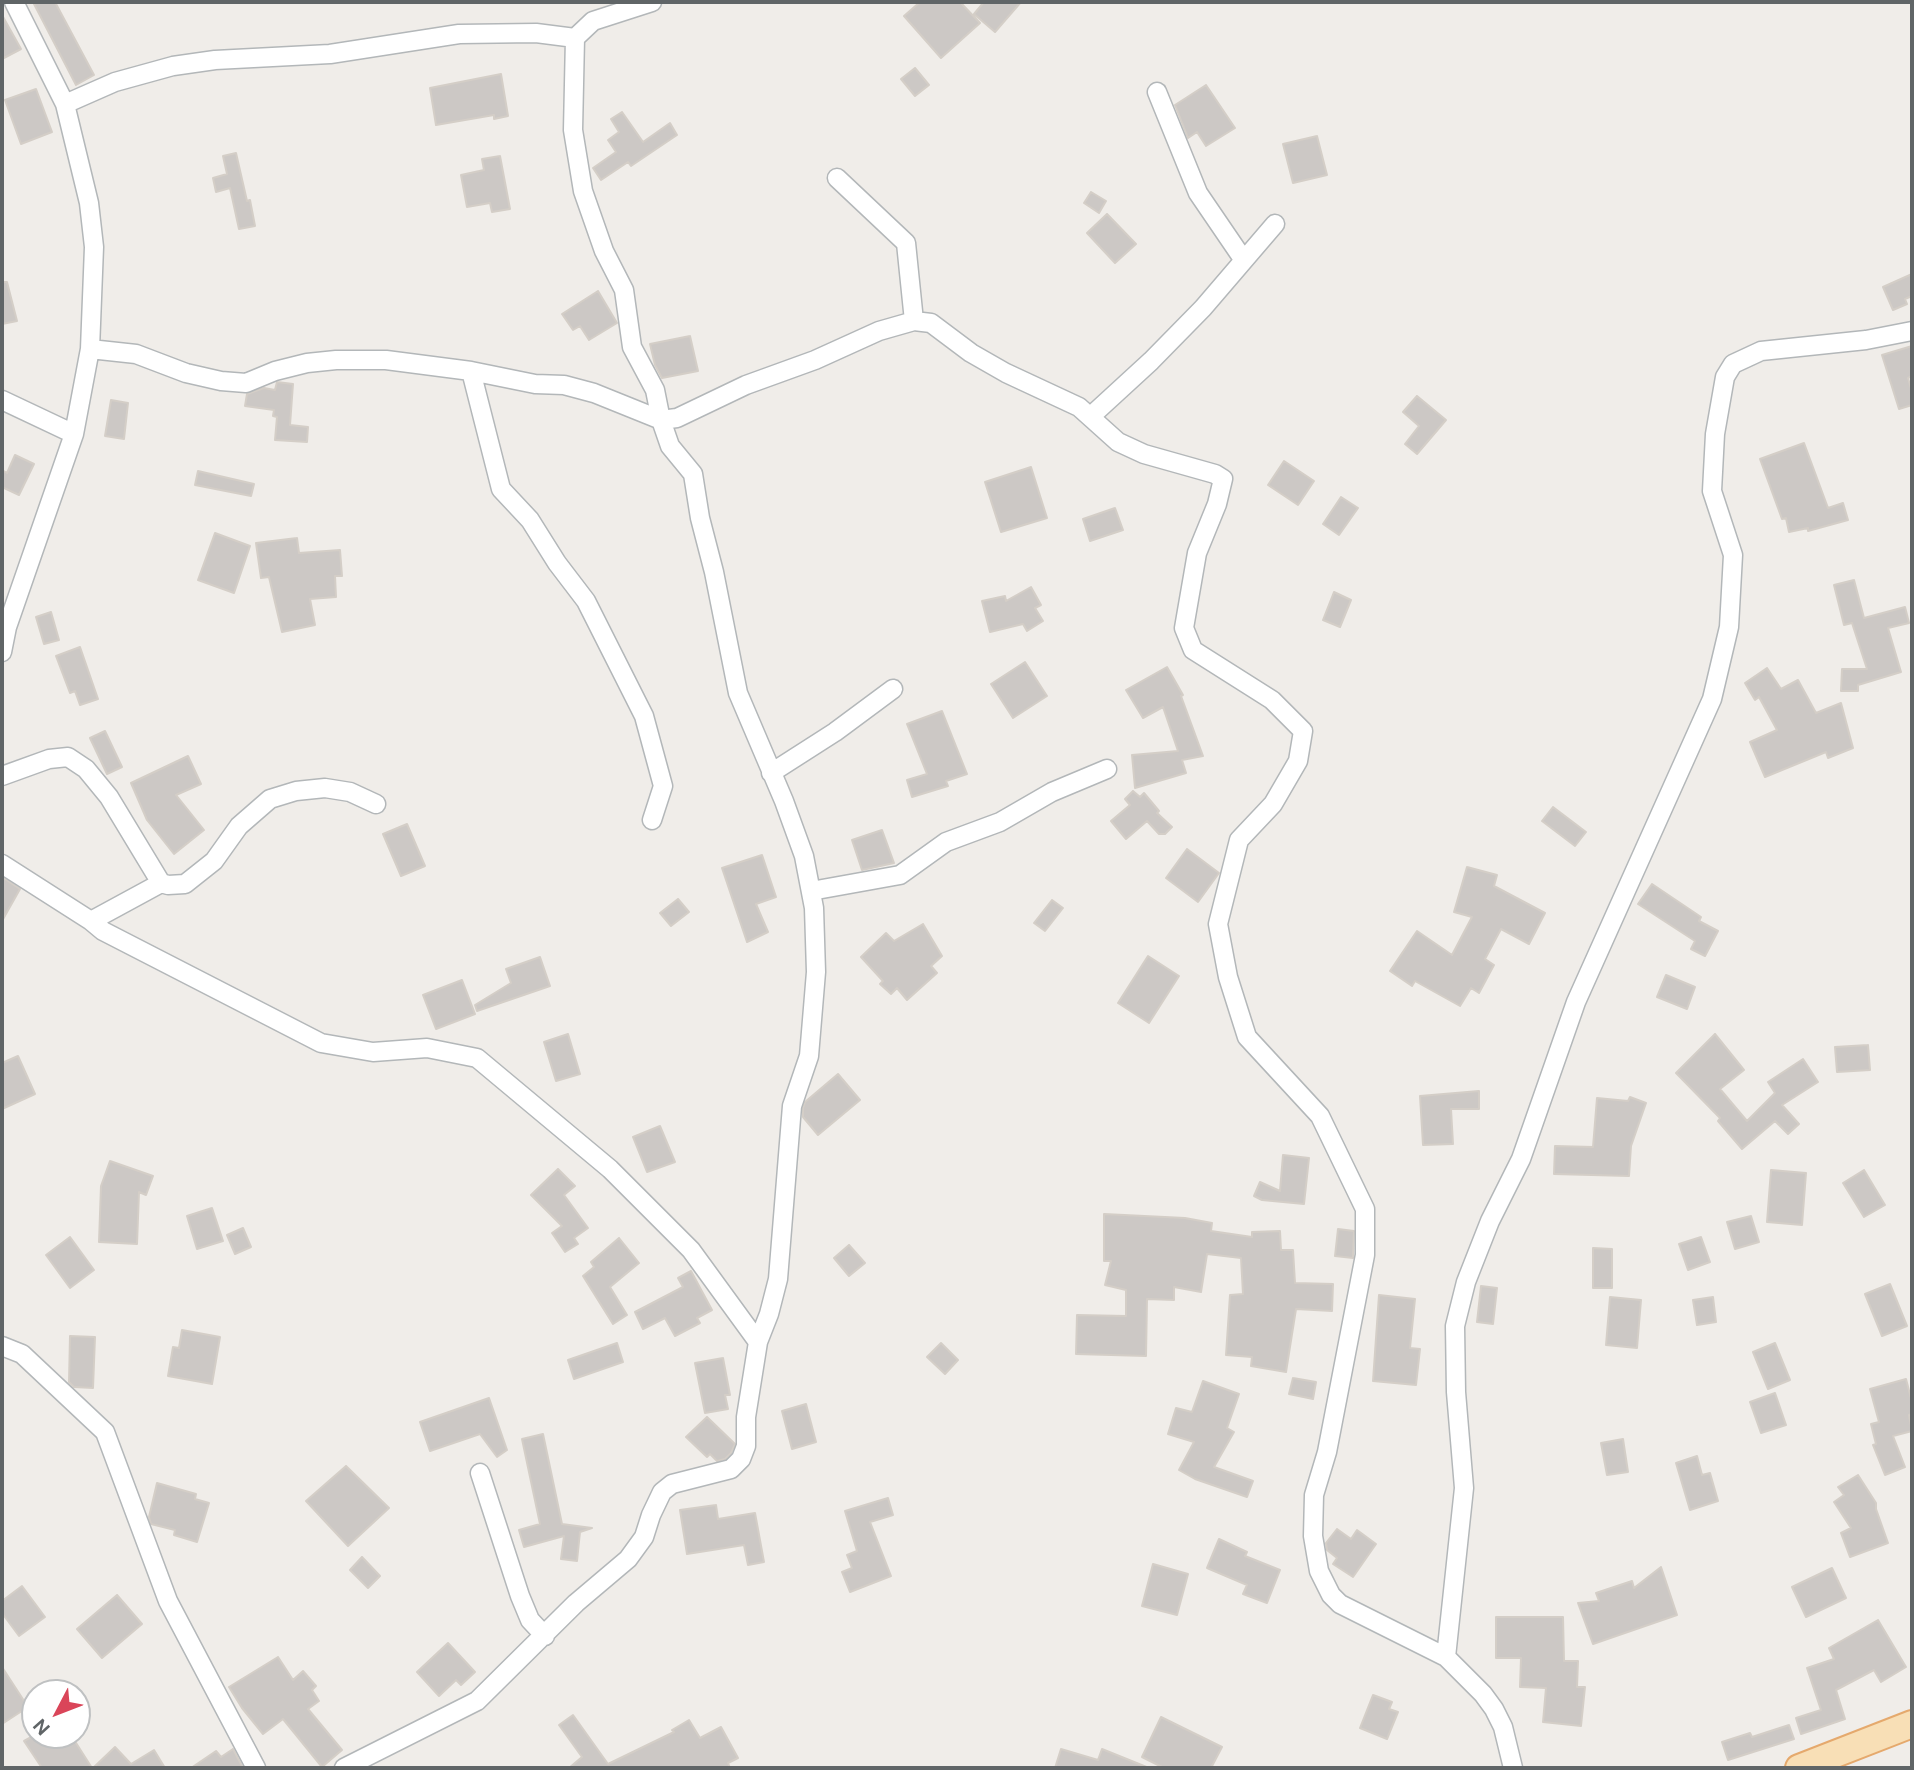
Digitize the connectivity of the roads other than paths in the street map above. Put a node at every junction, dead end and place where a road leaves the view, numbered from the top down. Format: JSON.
{"nodes":[{"id":1,"x":14,"y":2,"type":"edge"},
{"id":2,"x":598,"y":2,"type":"edge"},
{"id":3,"x":652,"y":2,"type":"edge"},
{"id":4,"x":593,"y":21,"type":"junction"},
{"id":5,"x":575,"y":38,"type":"junction"},
{"id":6,"x":1157,"y":92,"type":"dead end"},
{"id":7,"x":65,"y":104,"type":"junction"},
{"id":8,"x":837,"y":178,"type":"dead end"},
{"id":9,"x":1275,"y":224,"type":"dead end"},
{"id":10,"x":1243,"y":259,"type":"junction"},
{"id":11,"x":914,"y":321,"type":"junction"},
{"id":12,"x":1912,"y":331,"type":"edge"},
{"id":13,"x":90,"y":349,"type":"junction"},
{"id":14,"x":471,"y":371,"type":"junction"},
{"id":15,"x":2,"y":400,"type":"edge"},
{"id":16,"x":1090,"y":417,"type":"junction"},
{"id":17,"x":661,"y":419,"type":"junction"},
{"id":18,"x":74,"y":434,"type":"junction"},
{"id":19,"x":2,"y":652,"type":"edge"},
{"id":20,"x":893,"y":689,"type":"dead end"},
{"id":21,"x":1107,"y":769,"type":"dead end"},
{"id":22,"x":771,"y":773,"type":"junction"},
{"id":23,"x":2,"y":776,"type":"edge"},
{"id":24,"x":376,"y":804,"type":"dead end"},
{"id":25,"x":652,"y":820,"type":"dead end"},
{"id":26,"x":2,"y":864,"type":"edge"},
{"id":27,"x":162,"y":883,"type":"junction"},
{"id":28,"x":811,"y":891,"type":"junction"},
{"id":29,"x":91,"y":921,"type":"junction"},
{"id":30,"x":758,"y":1342,"type":"junction"},
{"id":31,"x":2,"y":1346,"type":"edge"},
{"id":32,"x":480,"y":1473,"type":"dead end"},
{"id":33,"x":544,"y":1636,"type":"junction"},
{"id":34,"x":1447,"y":1657,"type":"junction"},
{"id":35,"x":1912,"y":1724,"type":"edge"},
{"id":36,"x":256,"y":1768,"type":"edge"},
{"id":37,"x":344,"y":1768,"type":"edge"},
{"id":38,"x":1513,"y":1768,"type":"edge"},
{"id":39,"x":1798,"y":1768,"type":"edge"}],
"edges":[{"from":1,"to":7,"type":"street"},
{"from":2,"to":4,"type":"street"},
{"from":3,"to":4,"type":"street"},
{"from":4,"to":5,"type":"street"},
{"from":5,"to":7,"type":"street"},
{"from":5,"to":17,"type":"street"},
{"from":6,"to":10,"type":"street"},
{"from":7,"to":13,"type":"street"},
{"from":8,"to":11,"type":"street"},
{"from":9,"to":10,"type":"street"},
{"from":10,"to":16,"type":"street"},
{"from":11,"to":16,"type":"street"},
{"from":11,"to":17,"type":"street"},
{"from":12,"to":34,"type":"street"},
{"from":13,"to":14,"type":"street"},
{"from":13,"to":18,"type":"street"},
{"from":14,"to":17,"type":"street"},
{"from":14,"to":25,"type":"street"},
{"from":15,"to":18,"type":"street"},
{"from":16,"to":34,"type":"street"},
{"from":17,"to":22,"type":"street"},
{"from":18,"to":19,"type":"street"},
{"from":20,"to":22,"type":"street"},
{"from":21,"to":28,"type":"street"},
{"from":22,"to":28,"type":"street"},
{"from":23,"to":27,"type":"street"},
{"from":24,"to":27,"type":"street"},
{"from":26,"to":29,"type":"street"},
{"from":27,"to":29,"type":"street"},
{"from":28,"to":30,"type":"street"},
{"from":29,"to":30,"type":"street"},
{"from":30,"to":33,"type":"street"},
{"from":31,"to":36,"type":"street"},
{"from":32,"to":33,"type":"street"},
{"from":33,"to":37,"type":"street"},
{"from":34,"to":38,"type":"street"},
{"from":35,"to":39,"type":"main road"}]}
